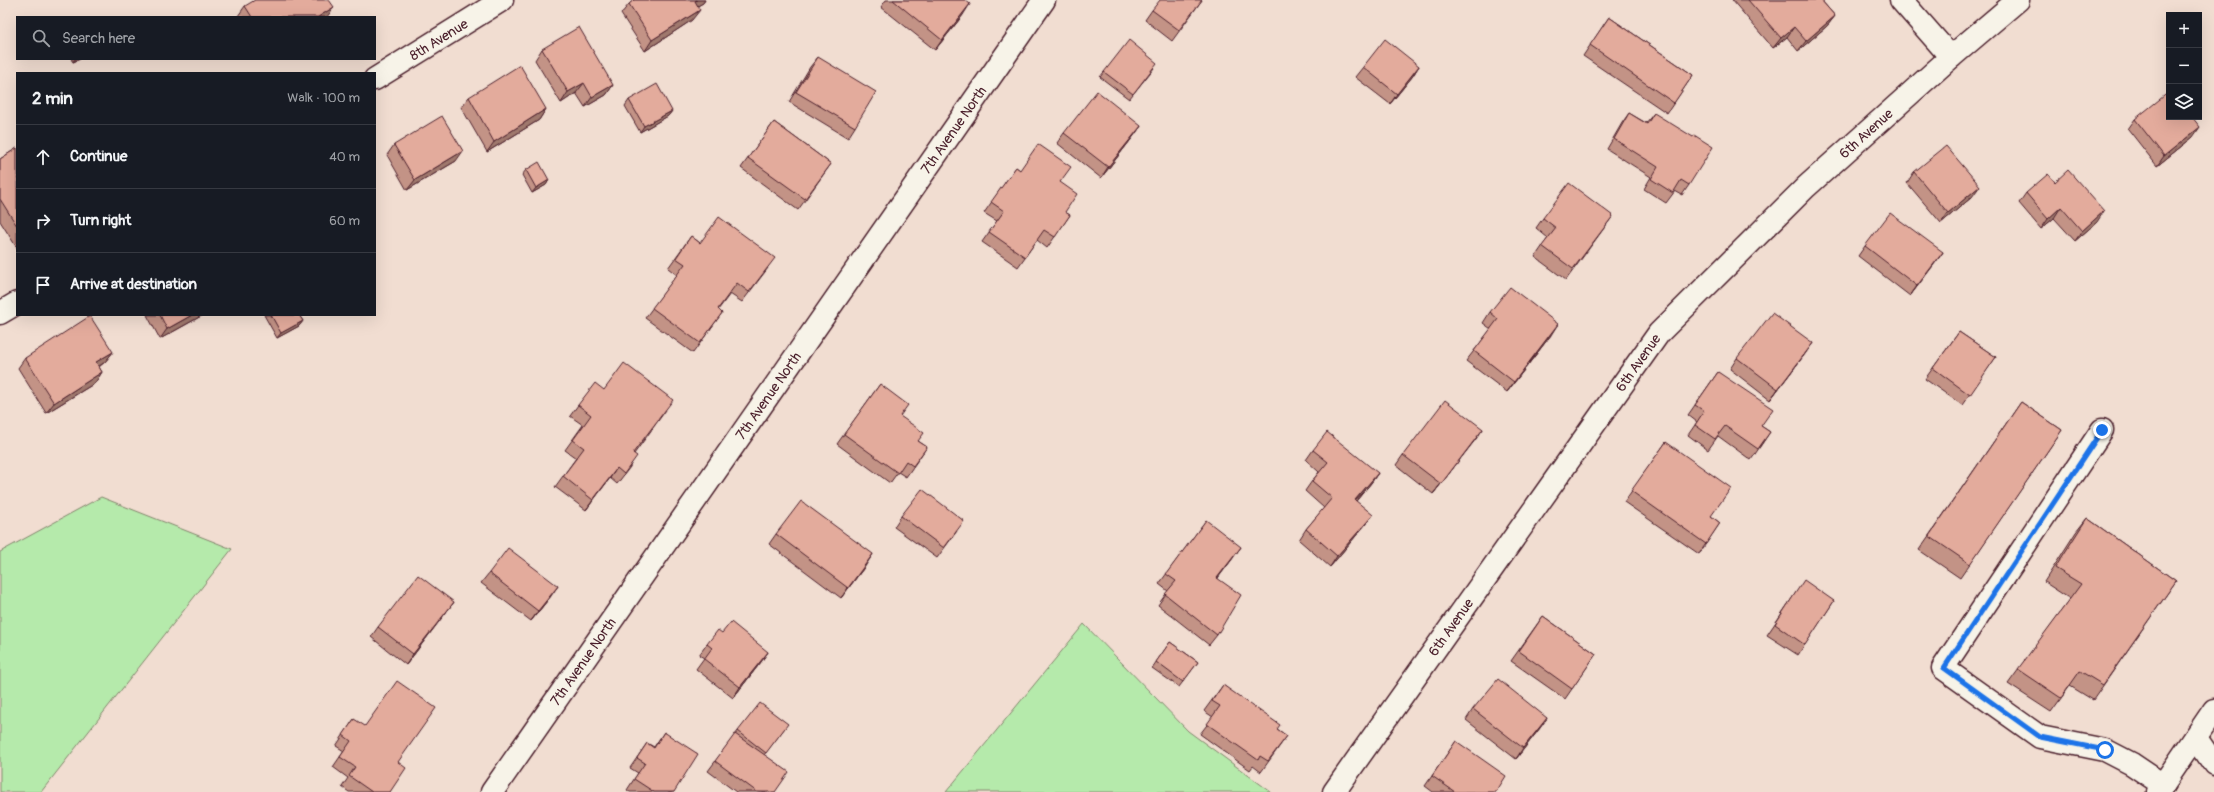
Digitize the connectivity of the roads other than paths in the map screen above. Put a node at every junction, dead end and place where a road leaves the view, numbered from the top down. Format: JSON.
{"nodes":[{"id":1,"x":502,"y":0,"type":"edge"},
{"id":2,"x":1044,"y":0,"type":"edge"},
{"id":3,"x":1901,"y":0,"type":"edge"},
{"id":4,"x":2018,"y":0,"type":"edge"},
{"id":5,"x":1951,"y":57,"type":"junction"},
{"id":6,"x":376,"y":78,"type":"edge"},
{"id":7,"x":16,"y":304,"type":"edge"},
{"id":8,"x":0,"y":313,"type":"edge"},
{"id":9,"x":2102,"y":430,"type":"dead end"},
{"id":10,"x":2214,"y":710,"type":"edge"},
{"id":11,"x":2196,"y":738,"type":"junction"},
{"id":12,"x":2214,"y":764,"type":"edge"},
{"id":13,"x":2160,"y":788,"type":"edge"},
{"id":14,"x":492,"y":792,"type":"edge"},
{"id":15,"x":1334,"y":792,"type":"edge"}],
"edges":[{"from":1,"to":6,"type":"street","name":"8th Avenue"},
{"from":2,"to":14,"type":"street","name":"7th Avenue North"},
{"from":3,"to":5,"type":"street"},
{"from":4,"to":5,"type":"street","name":"6th Avenue"},
{"from":5,"to":15,"type":"street","name":"6th Avenue"},
{"from":7,"to":8,"type":"street"},
{"from":9,"to":13,"type":"street"},
{"from":10,"to":11,"type":"street"},
{"from":11,"to":12,"type":"street"},
{"from":11,"to":13,"type":"street"}]}
